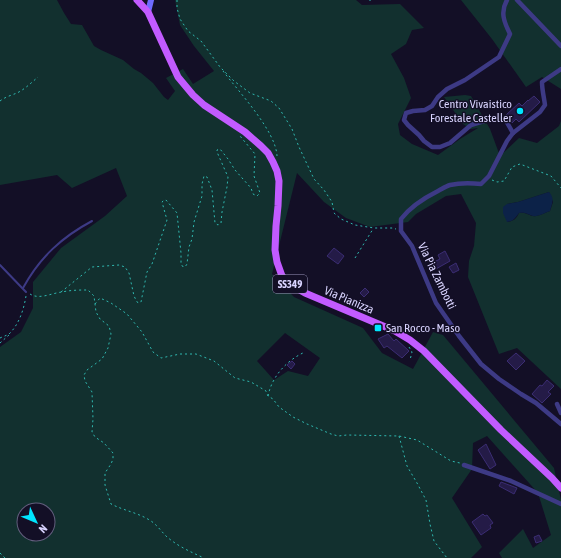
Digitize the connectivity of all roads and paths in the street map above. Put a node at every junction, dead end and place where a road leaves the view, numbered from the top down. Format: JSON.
{"nodes":[{"id":1,"x":137,"y":0,"type":"edge"},
{"id":2,"x":151,"y":0,"type":"edge"},
{"id":3,"x":177,"y":0,"type":"edge"},
{"id":4,"x":369,"y":0,"type":"edge"},
{"id":5,"x":373,"y":0,"type":"edge"},
{"id":6,"x":507,"y":0,"type":"edge"},
{"id":7,"x":517,"y":0,"type":"edge"},
{"id":8,"x":148,"y":12,"type":"junction"},
{"id":9,"x":561,"y":46,"type":"edge"},
{"id":10,"x":220,"y":67,"type":"junction"},
{"id":11,"x":561,"y":69,"type":"edge"},
{"id":12,"x":38,"y":77,"type":"dead end"},
{"id":13,"x":0,"y":101,"type":"edge"},
{"id":14,"x":236,"y":132,"type":"dead end"},
{"id":15,"x":513,"y":133,"type":"junction"},
{"id":16,"x":277,"y":156,"type":"dead end"},
{"id":17,"x":489,"y":176,"type":"junction"},
{"id":18,"x":561,"y":188,"type":"edge"},
{"id":19,"x":92,"y":221,"type":"dead end"},
{"id":20,"x":374,"y":228,"type":"junction"},
{"id":21,"x":401,"y":231,"type":"junction"},
{"id":22,"x":355,"y":258,"type":"dead end"},
{"id":23,"x":0,"y":266,"type":"edge"},
{"id":24,"x":23,"y":288,"type":"junction"},
{"id":25,"x":26,"y":292,"type":"junction"},
{"id":26,"x":61,"y":292,"type":"junction"},
{"id":27,"x":95,"y":304,"type":"junction"},
{"id":28,"x":11,"y":333,"type":"junction"},
{"id":29,"x":0,"y":338,"type":"edge"},
{"id":30,"x":0,"y":343,"type":"edge"},
{"id":31,"x":408,"y":346,"type":"dead end"},
{"id":32,"x":305,"y":352,"type":"dead end"},
{"id":33,"x":410,"y":360,"type":"dead end"},
{"id":34,"x":268,"y":396,"type":"junction"},
{"id":35,"x":557,"y":404,"type":"dead end"},
{"id":36,"x":561,"y":413,"type":"edge"},
{"id":37,"x":561,"y":424,"type":"edge"},
{"id":38,"x":399,"y":436,"type":"junction"},
{"id":39,"x":464,"y":465,"type":"joint"},
{"id":40,"x":561,"y":488,"type":"edge"},
{"id":41,"x":561,"y":504,"type":"edge"},
{"id":42,"x":0,"y":553,"type":"edge"},
{"id":43,"x":5,"y":558,"type":"edge"},
{"id":44,"x":204,"y":558,"type":"edge"},
{"id":45,"x":447,"y":558,"type":"edge"}],
"edges":[{"from":1,"to":8,"type":"main road","name":"Via Pianizza","number":"SS349"},
{"from":2,"to":8,"type":"street"},
{"from":3,"to":10,"type":"path"},
{"from":4,"to":5,"type":"path"},
{"from":6,"to":15,"type":"street"},
{"from":7,"to":9,"type":"street"},
{"from":8,"to":40,"type":"main road","name":"Via Pianizza","number":"SS349"},
{"from":10,"to":16,"type":"path"},
{"from":10,"to":20,"type":"path"},
{"from":11,"to":15,"type":"street"},
{"from":12,"to":13,"type":"path"},
{"from":14,"to":26,"type":"path"},
{"from":15,"to":17,"type":"street"},
{"from":17,"to":18,"type":"path"},
{"from":17,"to":21,"type":"street"},
{"from":19,"to":24,"type":"lane"},
{"from":20,"to":21,"type":"path"},
{"from":20,"to":22,"type":"path"},
{"from":21,"to":37,"type":"street","name":"Via Pia Zambotti"},
{"from":23,"to":24,"type":"lane"},
{"from":24,"to":25,"type":"lane"},
{"from":25,"to":26,"type":"path"},
{"from":25,"to":28,"type":"path"},
{"from":26,"to":27,"type":"path"},
{"from":27,"to":34,"type":"path"},
{"from":27,"to":44,"type":"path"},
{"from":28,"to":29,"type":"path"},
{"from":28,"to":30,"type":"path"},
{"from":31,"to":33,"type":"path"},
{"from":32,"to":34,"type":"path"},
{"from":34,"to":38,"type":"path"},
{"from":35,"to":36,"type":"street"},
{"from":38,"to":39,"type":"path"},
{"from":38,"to":45,"type":"path"},
{"from":39,"to":41,"type":"street"},
{"from":42,"to":43,"type":"path"}]}
